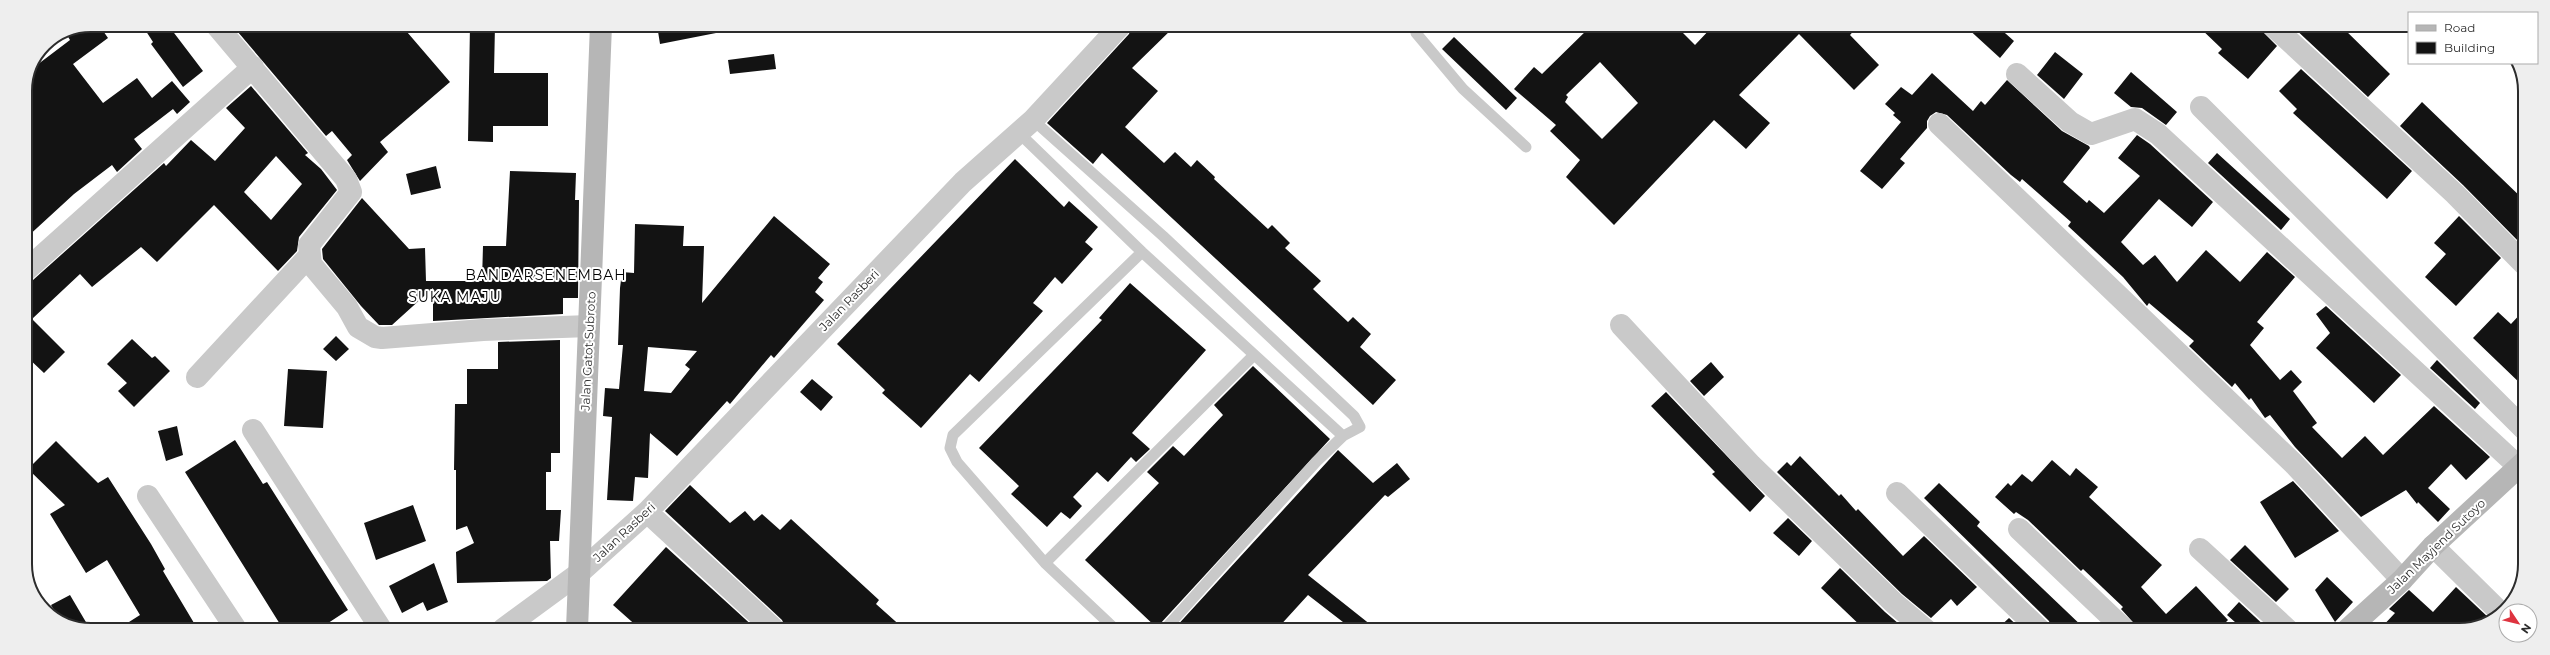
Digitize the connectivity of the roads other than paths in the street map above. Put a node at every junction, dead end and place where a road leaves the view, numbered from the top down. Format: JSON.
{"nodes":[{"id":1,"x":222,"y":32,"type":"edge"},
{"id":2,"x":601,"y":32,"type":"edge"},
{"id":3,"x":1114,"y":32,"type":"edge"},
{"id":4,"x":1416,"y":32,"type":"edge"},
{"id":5,"x":2280,"y":32,"type":"edge"},
{"id":6,"x":253,"y":67,"type":"junction"},
{"id":7,"x":2017,"y":74,"type":"dead end"},
{"id":8,"x":2201,"y":107,"type":"dead end"},
{"id":9,"x":1939,"y":124,"type":"dead end"},
{"id":10,"x":1027,"y":127,"type":"junction"},
{"id":11,"x":1526,"y":147,"type":"dead end"},
{"id":12,"x":1142,"y":252,"type":"junction"},
{"id":13,"x":310,"y":256,"type":"junction"},
{"id":14,"x":2518,"y":258,"type":"edge"},
{"id":15,"x":32,"y":265,"type":"edge"},
{"id":16,"x":1621,"y":325,"type":"dead end"},
{"id":17,"x":590,"y":326,"type":"junction"},
{"id":18,"x":1253,"y":356,"type":"junction"},
{"id":19,"x":197,"y":377,"type":"dead end"},
{"id":20,"x":2518,"y":423,"type":"edge"},
{"id":21,"x":253,"y":430,"type":"dead end"},
{"id":22,"x":1343,"y":436,"type":"junction"},
{"id":23,"x":2518,"y":461,"type":"edge"},
{"id":24,"x":2518,"y":467,"type":"edge"},
{"id":25,"x":1896,"y":493,"type":"dead end"},
{"id":26,"x":148,"y":496,"type":"dead end"},
{"id":27,"x":647,"y":512,"type":"junction"},
{"id":28,"x":2019,"y":529,"type":"dead end"},
{"id":29,"x":2432,"y":546,"type":"junction"},
{"id":30,"x":2200,"y":549,"type":"dead end"},
{"id":31,"x":1045,"y":563,"type":"junction"},
{"id":32,"x":578,"y":574,"type":"junction"},
{"id":33,"x":2402,"y":580,"type":"junction"},
{"id":34,"x":2497,"y":609,"type":"edge"},
{"id":35,"x":232,"y":623,"type":"edge"},
{"id":36,"x":377,"y":623,"type":"edge"},
{"id":37,"x":511,"y":623,"type":"edge"},
{"id":38,"x":577,"y":623,"type":"edge"},
{"id":39,"x":767,"y":623,"type":"edge"},
{"id":40,"x":1109,"y":623,"type":"edge"},
{"id":41,"x":1170,"y":623,"type":"edge"},
{"id":42,"x":1918,"y":623,"type":"edge"},
{"id":43,"x":2033,"y":623,"type":"edge"},
{"id":44,"x":2118,"y":623,"type":"edge"},
{"id":45,"x":2280,"y":623,"type":"edge"},
{"id":46,"x":2355,"y":623,"type":"edge"}],
"edges":[{"from":1,"to":6,"type":"street"},
{"from":2,"to":17,"type":"main road","name":"Jalan Gatot Subroto"},
{"from":3,"to":10,"type":"street","name":"Jalan Rasberi"},
{"from":4,"to":11,"type":"lane"},
{"from":5,"to":14,"type":"street"},
{"from":6,"to":13,"type":"street"},
{"from":6,"to":15,"type":"street"},
{"from":7,"to":23,"type":"street"},
{"from":8,"to":20,"type":"street"},
{"from":9,"to":33,"type":"street"},
{"from":10,"to":12,"type":"lane"},
{"from":10,"to":22,"type":"lane"},
{"from":10,"to":27,"type":"street","name":"Jalan Rasberi"},
{"from":12,"to":18,"type":"lane"},
{"from":12,"to":31,"type":"lane"},
{"from":13,"to":17,"type":"street"},
{"from":13,"to":19,"type":"street"},
{"from":16,"to":42,"type":"street"},
{"from":17,"to":32,"type":"main road","name":"Jalan Gatot Subroto"},
{"from":18,"to":22,"type":"lane"},
{"from":18,"to":31,"type":"lane"},
{"from":21,"to":36,"type":"street"},
{"from":22,"to":41,"type":"lane"},
{"from":24,"to":29,"type":"main road","name":"Jalan Mayjend Sutoyo"},
{"from":25,"to":43,"type":"street"},
{"from":26,"to":35,"type":"street"},
{"from":27,"to":32,"type":"street","name":"Jalan Rasberi"},
{"from":27,"to":39,"type":"street"},
{"from":28,"to":44,"type":"street"},
{"from":29,"to":33,"type":"main road","name":"Jalan Mayjend Sutoyo"},
{"from":29,"to":34,"type":"street"},
{"from":30,"to":45,"type":"street"},
{"from":31,"to":40,"type":"lane"},
{"from":32,"to":37,"type":"street","name":"Jalan Rasberi"},
{"from":32,"to":38,"type":"main road","name":"Jalan Gatot Subroto"},
{"from":33,"to":46,"type":"main road","name":"Jalan Mayjend Sutoyo"}]}
